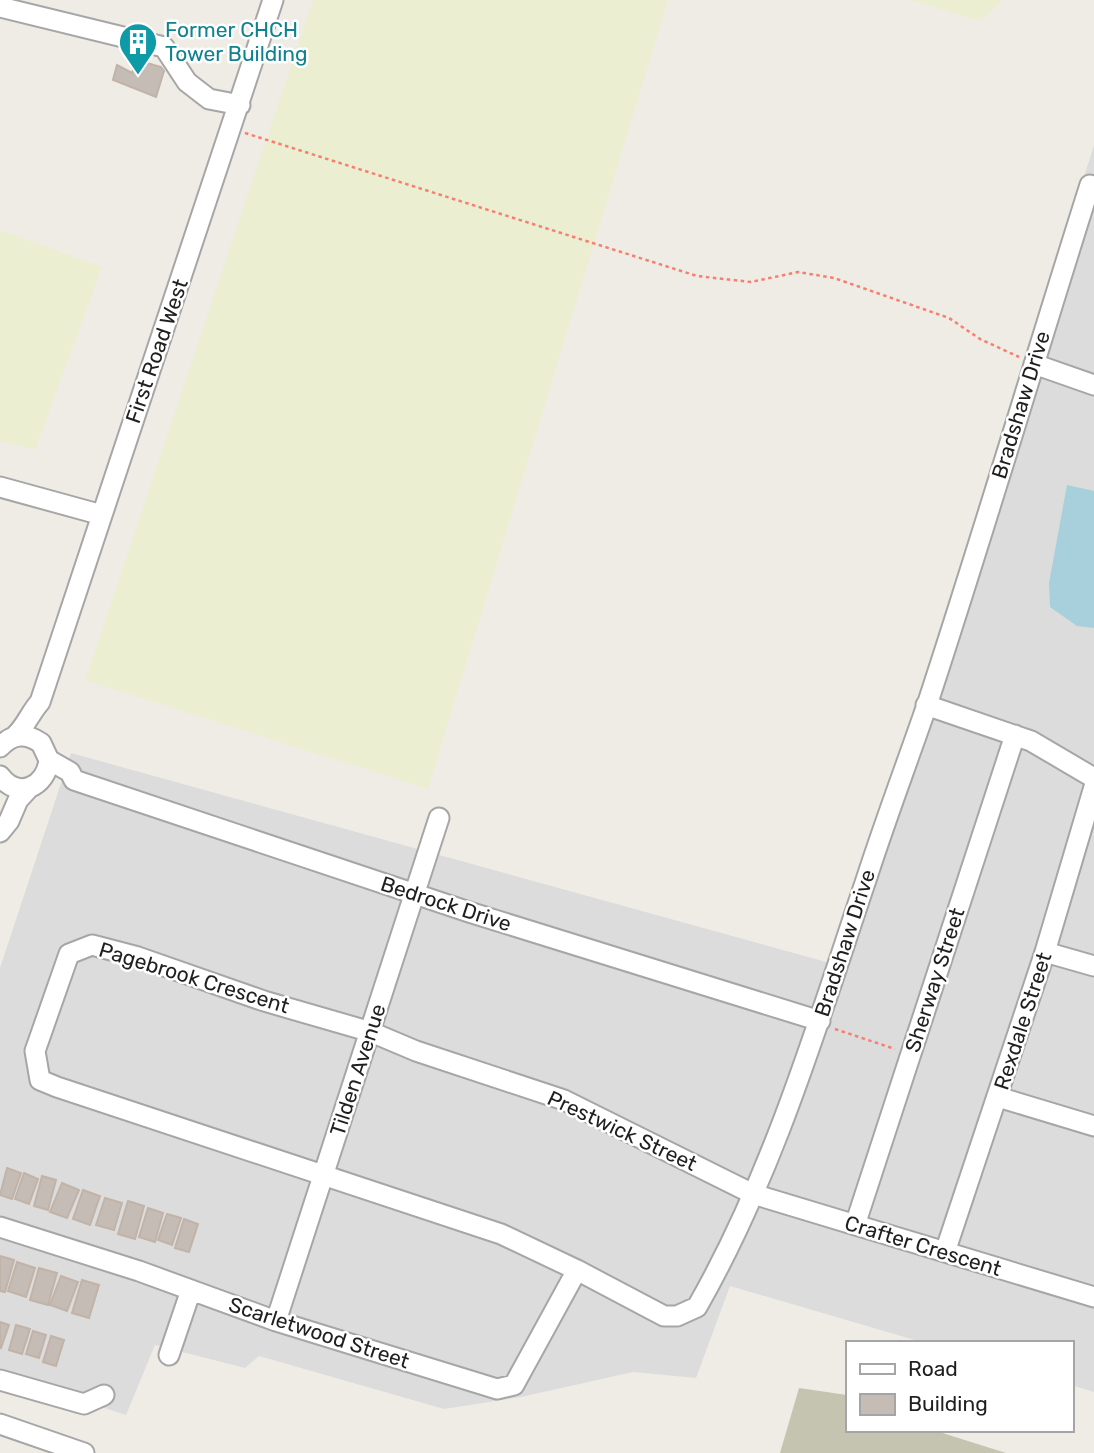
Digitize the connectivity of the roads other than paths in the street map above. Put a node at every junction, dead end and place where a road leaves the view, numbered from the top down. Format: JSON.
{"nodes":[{"id":1,"x":272,"y":0,"type":"edge"},
{"id":2,"x":0,"y":7,"type":"edge"},
{"id":3,"x":240,"y":105,"type":"junction"},
{"id":4,"x":1090,"y":194,"type":"edge"},
{"id":5,"x":1034,"y":364,"type":"junction"},
{"id":6,"x":1094,"y":385,"type":"edge"},
{"id":7,"x":0,"y":487,"type":"edge"},
{"id":8,"x":102,"y":515,"type":"junction"},
{"id":9,"x":40,"y":702,"type":"junction"},
{"id":10,"x":926,"y":705,"type":"junction"},
{"id":11,"x":1015,"y":735,"type":"junction"},
{"id":12,"x":6,"y":741,"type":"edge"},
{"id":13,"x":45,"y":752,"type":"junction"},
{"id":14,"x":1,"y":778,"type":"edge"},
{"id":15,"x":1094,"y":778,"type":"edge"},
{"id":16,"x":74,"y":780,"type":"junction"},
{"id":17,"x":33,"y":786,"type":"junction"},
{"id":18,"x":1094,"y":788,"type":"edge"},
{"id":19,"x":0,"y":808,"type":"edge"},
{"id":20,"x":439,"y":818,"type":"dead end"},
{"id":21,"x":0,"y":827,"type":"edge"},
{"id":22,"x":414,"y":894,"type":"junction"},
{"id":23,"x":1045,"y":952,"type":"junction"},
{"id":24,"x":1094,"y":966,"type":"edge"},
{"id":25,"x":827,"y":1025,"type":"junction"},
{"id":26,"x":371,"y":1032,"type":"junction"},
{"id":27,"x":998,"y":1097,"type":"junction"},
{"id":28,"x":1094,"y":1126,"type":"edge"},
{"id":29,"x":324,"y":1177,"type":"junction"},
{"id":30,"x":753,"y":1194,"type":"junction"},
{"id":31,"x":855,"y":1225,"type":"junction"},
{"id":32,"x":0,"y":1227,"type":"edge"},
{"id":33,"x":945,"y":1252,"type":"junction"},
{"id":34,"x":578,"y":1270,"type":"junction"},
{"id":35,"x":191,"y":1290,"type":"junction"},
{"id":36,"x":1094,"y":1297,"type":"edge"},
{"id":37,"x":276,"y":1321,"type":"junction"},
{"id":38,"x":169,"y":1355,"type":"dead end"},
{"id":39,"x":0,"y":1380,"type":"edge"},
{"id":40,"x":104,"y":1395,"type":"dead end"},
{"id":41,"x":0,"y":1424,"type":"edge"},
{"id":42,"x":84,"y":1453,"type":"edge"}],
"edges":[{"from":1,"to":3,"type":"street","name":"First Road West"},
{"from":2,"to":3,"type":"street"},
{"from":3,"to":8,"type":"street","name":"First Road West"},
{"from":4,"to":5,"type":"street","name":"Bradshaw Drive"},
{"from":5,"to":6,"type":"street"},
{"from":5,"to":10,"type":"street","name":"Bradshaw Drive"},
{"from":7,"to":8,"type":"street"},
{"from":8,"to":9,"type":"street","name":"First Road West"},
{"from":9,"to":12,"type":"street","name":"First Road West"},
{"from":9,"to":13,"type":"street","name":"First Road West"},
{"from":10,"to":11,"type":"street"},
{"from":10,"to":25,"type":"street","name":"Bradshaw Drive"},
{"from":11,"to":15,"type":"street"},
{"from":11,"to":31,"type":"street","name":"Sherway Street"},
{"from":12,"to":13,"type":"street","name":"First Road West"},
{"from":13,"to":16,"type":"street","name":"Bedrock Drive"},
{"from":13,"to":17,"type":"street","name":"First Road West"},
{"from":14,"to":17,"type":"street"},
{"from":14,"to":19,"type":"street"},
{"from":16,"to":17,"type":"street","name":"Bedrock Drive"},
{"from":16,"to":22,"type":"street","name":"Bedrock Drive"},
{"from":17,"to":21,"type":"street","name":"First Road West"},
{"from":18,"to":23,"type":"street","name":"Rexdale Street"},
{"from":20,"to":22,"type":"street","name":"Tilden Avenue"},
{"from":22,"to":25,"type":"street","name":"Bedrock Drive"},
{"from":22,"to":26,"type":"street","name":"Tilden Avenue"},
{"from":23,"to":24,"type":"street"},
{"from":23,"to":27,"type":"street","name":"Rexdale Street"},
{"from":25,"to":30,"type":"street","name":"Bradshaw Drive"},
{"from":26,"to":29,"type":"street","name":"Tilden Avenue"},
{"from":26,"to":29,"type":"street","name":"Pagebrook Crescent"},
{"from":26,"to":30,"type":"street","name":"Prestwick Street"},
{"from":27,"to":28,"type":"street"},
{"from":27,"to":33,"type":"street","name":"Rexdale Street"},
{"from":29,"to":34,"type":"street","name":"Bradshaw Drive"},
{"from":29,"to":37,"type":"street","name":"Tilden Avenue"},
{"from":30,"to":31,"type":"street","name":"Crafter Crescent"},
{"from":30,"to":34,"type":"street","name":"Bradshaw Drive"},
{"from":31,"to":33,"type":"street","name":"Crafter Crescent"},
{"from":32,"to":35,"type":"street","name":"Scarletwood Street"},
{"from":33,"to":36,"type":"street","name":"Crafter Crescent"},
{"from":34,"to":37,"type":"street","name":"Scarletwood Street"},
{"from":35,"to":37,"type":"street","name":"Scarletwood Street"},
{"from":35,"to":38,"type":"street"},
{"from":39,"to":40,"type":"street"},
{"from":41,"to":42,"type":"street"}]}
